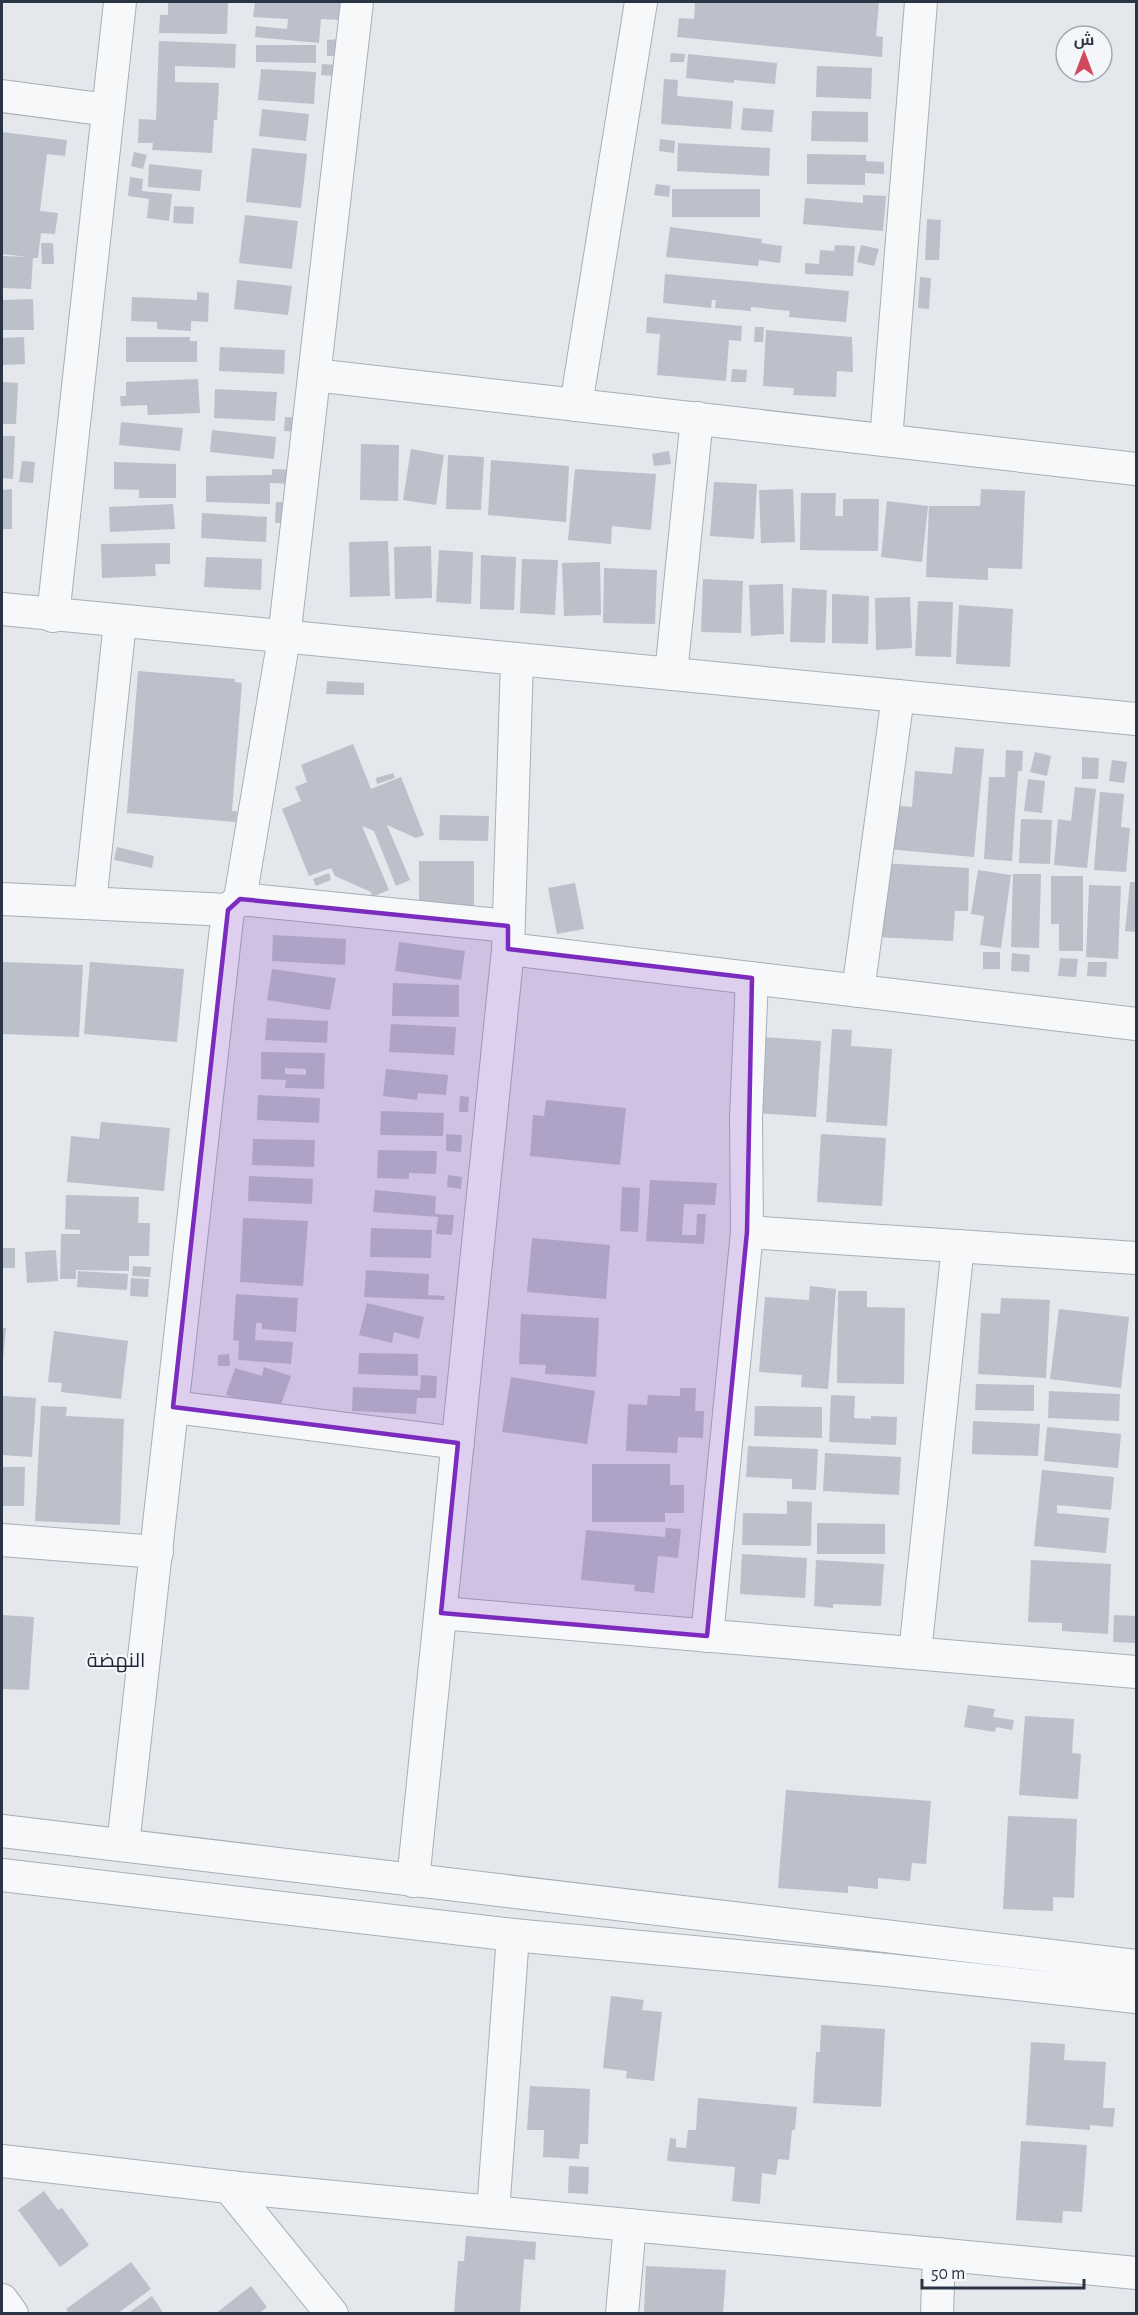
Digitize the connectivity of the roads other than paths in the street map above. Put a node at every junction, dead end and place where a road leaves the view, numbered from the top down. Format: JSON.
{"nodes":[{"id":1,"x":120,"y":2,"type":"edge"},
{"id":2,"x":357,"y":2,"type":"edge"},
{"id":3,"x":641,"y":2,"type":"edge"},
{"id":4,"x":921,"y":2,"type":"edge"},
{"id":5,"x":2,"y":96,"type":"edge"},
{"id":6,"x":108,"y":110,"type":"junction"},
{"id":7,"x":314,"y":375,"type":"junction"},
{"id":8,"x":576,"y":405,"type":"junction"},
{"id":9,"x":698,"y":418,"type":"junction"},
{"id":10,"x":886,"y":440,"type":"junction"},
{"id":11,"x":1137,"y":469,"type":"edge"},
{"id":12,"x":2,"y":609,"type":"edge"},
{"id":13,"x":53,"y":616,"type":"junction"},
{"id":14,"x":120,"y":622,"type":"junction"},
{"id":15,"x":284,"y":638,"type":"junction"},
{"id":16,"x":517,"y":660,"type":"junction"},
{"id":17,"x":671,"y":674,"type":"junction"},
{"id":18,"x":898,"y":696,"type":"junction"},
{"id":19,"x":1137,"y":718,"type":"edge"},
{"id":20,"x":2,"y":899,"type":"edge"},
{"id":21,"x":90,"y":903,"type":"junction"},
{"id":22,"x":234,"y":905,"type":"junction"},
{"id":23,"x":508,"y":938,"type":"junction"},
{"id":24,"x":752,"y":978,"type":"junction"},
{"id":25,"x":858,"y":991,"type":"junction"},
{"id":26,"x":1137,"y":1024,"type":"edge"},
{"id":27,"x":747,"y":1232,"type":"junction"},
{"id":28,"x":958,"y":1246,"type":"junction"},
{"id":29,"x":1137,"y":1258,"type":"edge"},
{"id":30,"x":173,"y":1407,"type":"junction"},
{"id":31,"x":458,"y":1443,"type":"junction"},
{"id":32,"x":2,"y":1540,"type":"edge"},
{"id":33,"x":157,"y":1552,"type":"junction"},
{"id":34,"x":441,"y":1613,"type":"junction"},
{"id":35,"x":706,"y":1636,"type":"junction"},
{"id":36,"x":915,"y":1653,"type":"junction"},
{"id":37,"x":1137,"y":1672,"type":"edge"},
{"id":38,"x":2,"y":1831,"type":"edge"},
{"id":39,"x":123,"y":1845,"type":"junction"},
{"id":40,"x":2,"y":1875,"type":"edge"},
{"id":41,"x":412,"y":1881,"type":"junction"},
{"id":42,"x":513,"y":1935,"type":"junction"},
{"id":43,"x":1137,"y":1966,"type":"edge"},
{"id":44,"x":1137,"y":1998,"type":"edge"},
{"id":45,"x":2,"y":2161,"type":"edge"},
{"id":46,"x":229,"y":2187,"type":"junction"},
{"id":47,"x":493,"y":2212,"type":"junction"},
{"id":48,"x":630,"y":2225,"type":"junction"},
{"id":49,"x":939,"y":2254,"type":"junction"},
{"id":50,"x":1137,"y":2273,"type":"edge"},
{"id":51,"x":2,"y":2300,"type":"edge"},
{"id":52,"x":12,"y":2313,"type":"edge"},
{"id":53,"x":332,"y":2313,"type":"edge"},
{"id":54,"x":622,"y":2313,"type":"edge"},
{"id":55,"x":937,"y":2313,"type":"edge"}],
"edges":[{"from":1,"to":6,"type":"street"},
{"from":2,"to":7,"type":"street"},
{"from":3,"to":8,"type":"street"},
{"from":4,"to":10,"type":"street"},
{"from":5,"to":6,"type":"street"},
{"from":6,"to":13,"type":"street"},
{"from":7,"to":8,"type":"street"},
{"from":7,"to":15,"type":"street"},
{"from":8,"to":9,"type":"street"},
{"from":9,"to":10,"type":"street"},
{"from":9,"to":17,"type":"street"},
{"from":10,"to":11,"type":"street"},
{"from":12,"to":13,"type":"street"},
{"from":13,"to":14,"type":"street"},
{"from":14,"to":15,"type":"street"},
{"from":14,"to":21,"type":"street"},
{"from":15,"to":16,"type":"street"},
{"from":15,"to":22,"type":"street"},
{"from":16,"to":17,"type":"street"},
{"from":16,"to":23,"type":"street"},
{"from":17,"to":18,"type":"street"},
{"from":18,"to":19,"type":"street"},
{"from":18,"to":25,"type":"street"},
{"from":20,"to":21,"type":"street"},
{"from":21,"to":22,"type":"street"},
{"from":22,"to":23,"type":"street"},
{"from":22,"to":30,"type":"street"},
{"from":23,"to":24,"type":"street"},
{"from":23,"to":31,"type":"street"},
{"from":24,"to":25,"type":"street"},
{"from":24,"to":27,"type":"street"},
{"from":25,"to":26,"type":"street"},
{"from":27,"to":28,"type":"street"},
{"from":27,"to":35,"type":"street"},
{"from":28,"to":29,"type":"street"},
{"from":28,"to":36,"type":"street"},
{"from":30,"to":31,"type":"street"},
{"from":30,"to":33,"type":"street"},
{"from":31,"to":34,"type":"street"},
{"from":32,"to":33,"type":"street"},
{"from":33,"to":39,"type":"street"},
{"from":34,"to":35,"type":"street"},
{"from":34,"to":41,"type":"street"},
{"from":35,"to":36,"type":"street"},
{"from":36,"to":37,"type":"street"},
{"from":38,"to":39,"type":"street"},
{"from":39,"to":41,"type":"street"},
{"from":40,"to":42,"type":"street"},
{"from":41,"to":43,"type":"street"},
{"from":42,"to":44,"type":"street"},
{"from":42,"to":47,"type":"street"},
{"from":45,"to":46,"type":"street"},
{"from":46,"to":47,"type":"street"},
{"from":46,"to":53,"type":"street"},
{"from":47,"to":48,"type":"street"},
{"from":48,"to":49,"type":"street"},
{"from":48,"to":54,"type":"street"},
{"from":49,"to":50,"type":"street"},
{"from":49,"to":55,"type":"street"},
{"from":51,"to":52,"type":"street"}]}
